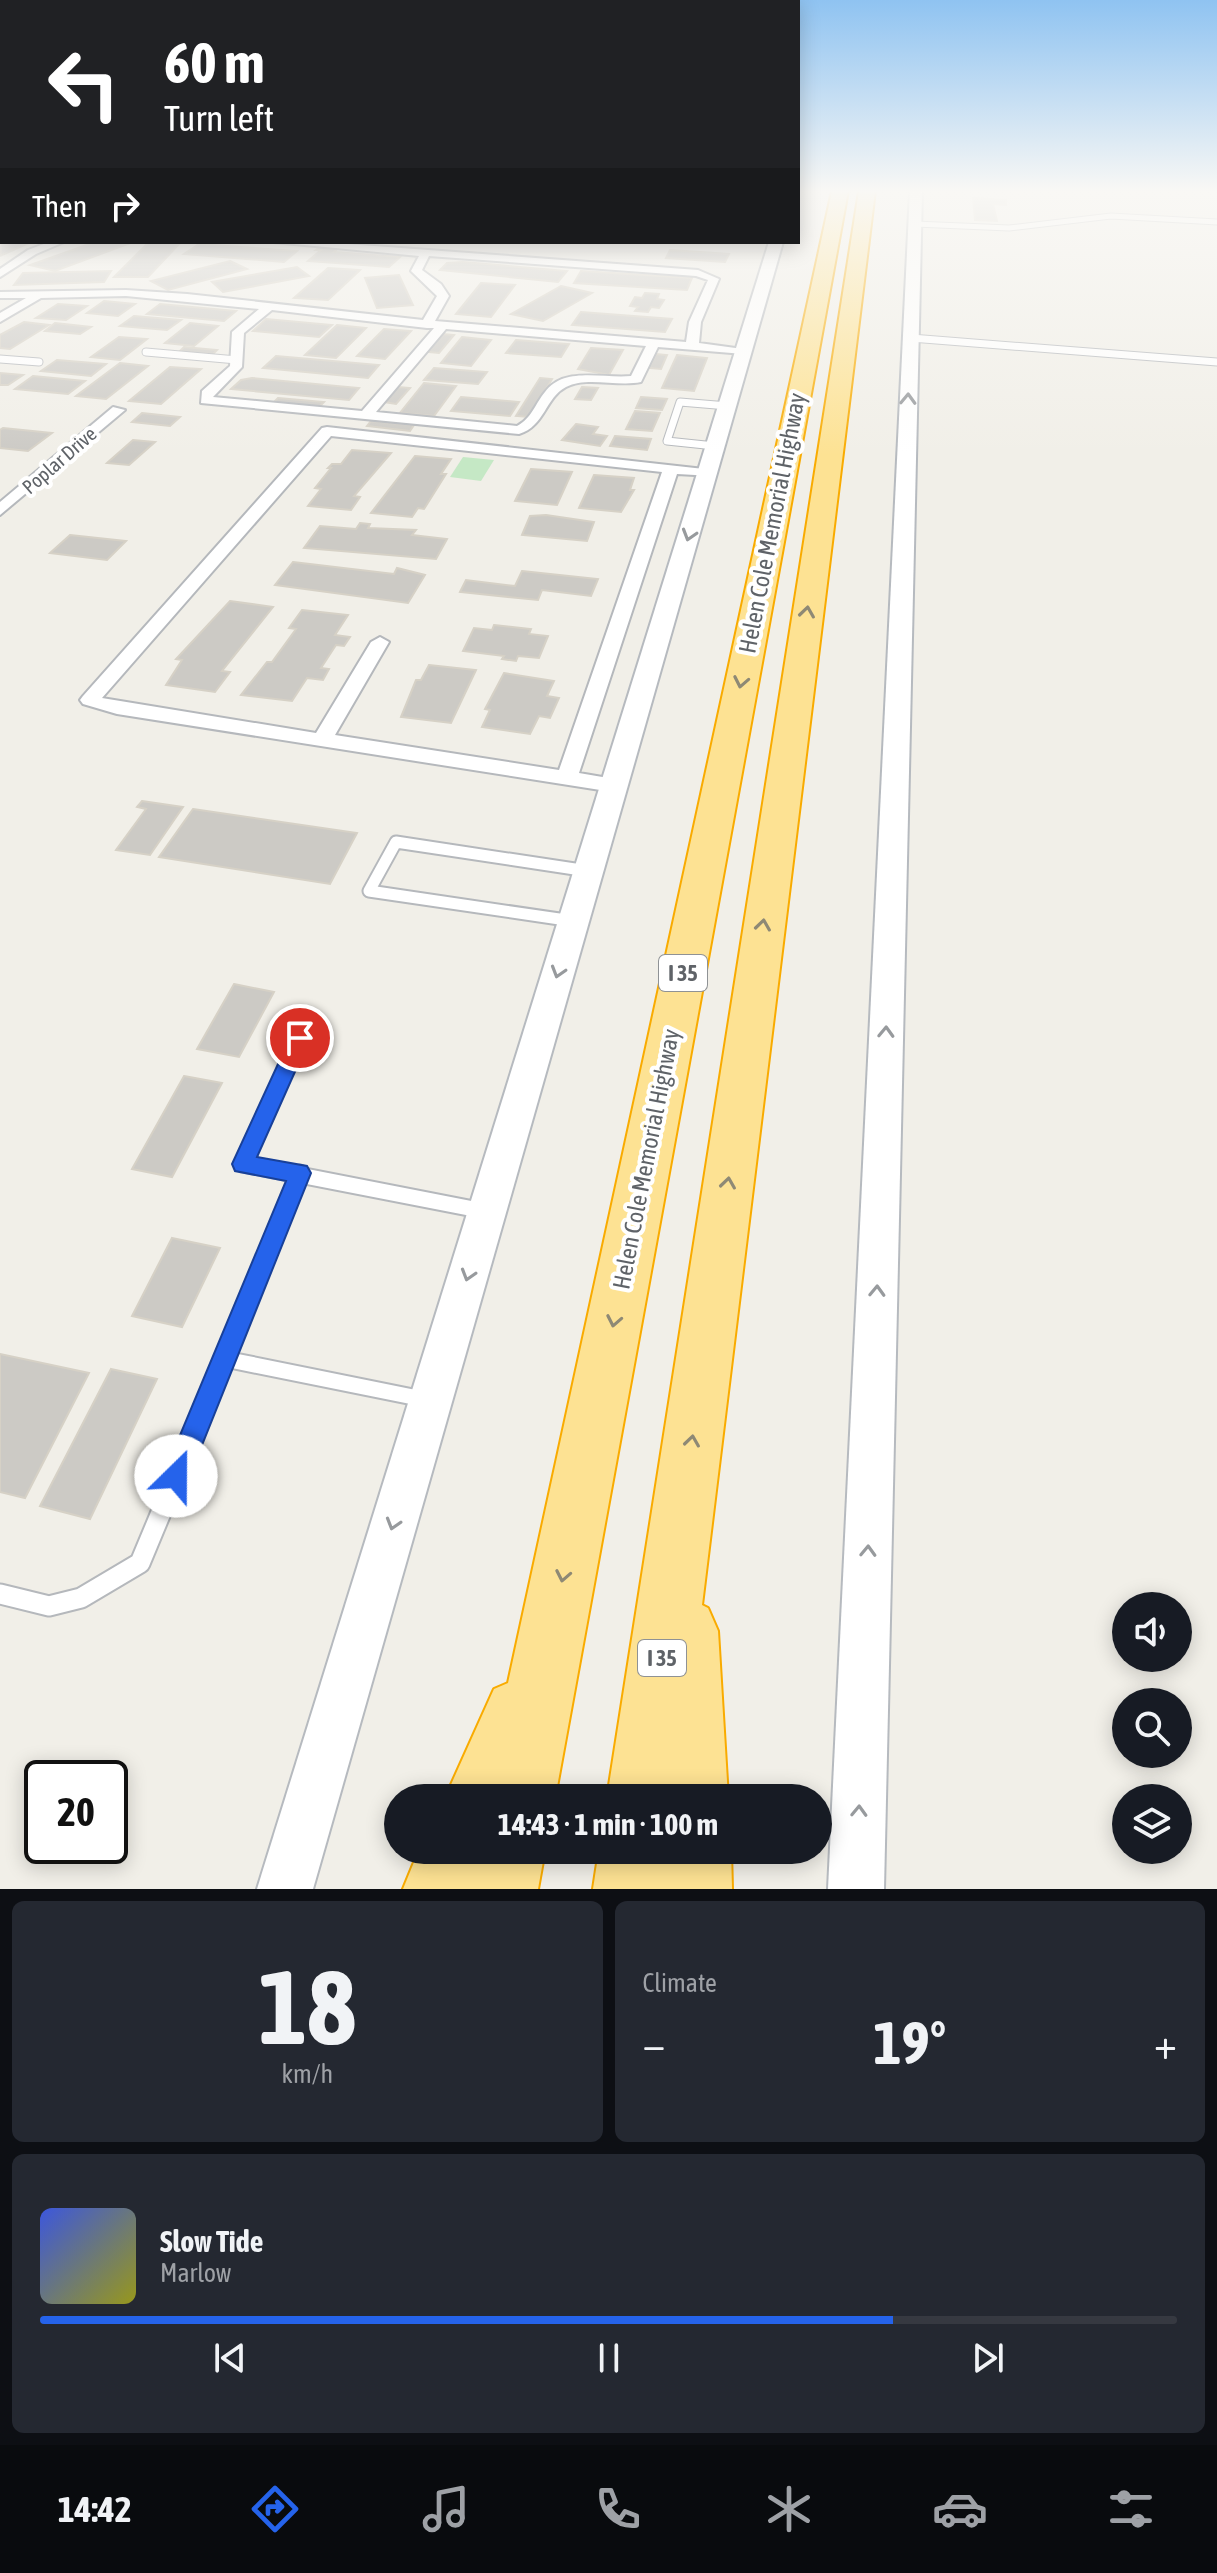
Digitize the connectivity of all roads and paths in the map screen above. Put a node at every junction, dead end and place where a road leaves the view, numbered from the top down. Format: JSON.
{"nodes":[{"id":1,"x":427,"y":279,"type":"edge"},
{"id":2,"x":714,"y":279,"type":"edge"},
{"id":3,"x":765,"y":279,"type":"edge"},
{"id":4,"x":821,"y":279,"type":"edge"},
{"id":5,"x":855,"y":279,"type":"edge"},
{"id":6,"x":913,"y":279,"type":"edge"},
{"id":7,"x":0,"y":295,"type":"edge"},
{"id":8,"x":37,"y":296,"type":"junction"},
{"id":9,"x":272,"y":304,"type":"junction"},
{"id":10,"x":0,"y":318,"type":"edge"},
{"id":11,"x":427,"y":324,"type":"junction"},
{"id":12,"x":443,"y":325,"type":"junction"},
{"id":13,"x":911,"y":338,"type":"junction"},
{"id":14,"x":654,"y":342,"type":"junction"},
{"id":15,"x":692,"y":346,"type":"junction"},
{"id":16,"x":744,"y":350,"type":"junction"},
{"id":17,"x":146,"y":352,"type":"dead end"},
{"id":18,"x":0,"y":359,"type":"edge"},
{"id":19,"x":237,"y":360,"type":"junction"},
{"id":20,"x":39,"y":362,"type":"dead end"},
{"id":21,"x":1217,"y":362,"type":"edge"},
{"id":22,"x":728,"y":406,"type":"junction"},
{"id":23,"x":118,"y":410,"type":"dead end"},
{"id":24,"x":366,"y":415,"type":"junction"},
{"id":25,"x":701,"y":462,"type":"junction"},
{"id":26,"x":0,"y":510,"type":"edge"},
{"id":27,"x":380,"y":642,"type":"dead end"},
{"id":28,"x":322,"y":740,"type":"junction"},
{"id":29,"x":567,"y":778,"type":"junction"},
{"id":30,"x":613,"y":785,"type":"junction"},
{"id":31,"x":588,"y":871,"type":"junction"},
{"id":32,"x":573,"y":921,"type":"junction"},
{"id":33,"x":300,"y":1038,"type":"dead end"},
{"id":34,"x":300,"y":1173,"type":"junction"},
{"id":35,"x":487,"y":1211,"type":"junction"},
{"id":36,"x":225,"y":1359,"type":"junction"},
{"id":37,"x":430,"y":1401,"type":"junction"},
{"id":38,"x":681,"y":1518,"type":"junction"},
{"id":39,"x":0,"y":1594,"type":"edge"},
{"id":40,"x":550,"y":1643,"type":"junction"},
{"id":41,"x":487,"y":1784,"type":"edge"},
{"id":42,"x":522,"y":1784,"type":"edge"},
{"id":43,"x":645,"y":1784,"type":"edge"},
{"id":44,"x":691,"y":1784,"type":"edge"},
{"id":45,"x":451,"y":1864,"type":"edge"},
{"id":46,"x":505,"y":1864,"type":"edge"},
{"id":47,"x":634,"y":1864,"type":"edge"},
{"id":48,"x":694,"y":1864,"type":"edge"},
{"id":49,"x":285,"y":1889,"type":"edge"},
{"id":50,"x":440,"y":1889,"type":"edge"},
{"id":51,"x":501,"y":1889,"type":"edge"},
{"id":52,"x":630,"y":1889,"type":"edge"},
{"id":53,"x":695,"y":1889,"type":"edge"},
{"id":54,"x":856,"y":1889,"type":"edge"}],
"edges":[{"from":1,"to":11,"type":"street"},
{"from":2,"to":15,"type":"street"},
{"from":3,"to":16,"type":"main road"},
{"from":4,"to":40,"type":"highway","name":"Helen Cole Memorial Highway","number":"I 35","one_way":true},
{"from":38,"to":5,"type":"highway","name":"Helen Cole Memorial Highway","number":"I 35","one_way":true},
{"from":6,"to":13,"type":"main road"},
{"from":7,"to":8,"type":"street"},
{"from":8,"to":9,"type":"street"},
{"from":8,"to":10,"type":"street"},
{"from":9,"to":11,"type":"street"},
{"from":9,"to":19,"type":"street"},
{"from":11,"to":12,"type":"street"},
{"from":12,"to":14,"type":"street"},
{"from":12,"to":24,"type":"street"},
{"from":13,"to":21,"type":"lane"},
{"from":54,"to":13,"type":"main road","one_way":true},
{"from":14,"to":15,"type":"street"},
{"from":14,"to":24,"type":"street"},
{"from":15,"to":16,"type":"street"},
{"from":16,"to":22,"type":"main road"},
{"from":17,"to":19,"type":"lane"},
{"from":18,"to":20,"type":"lane"},
{"from":19,"to":24,"type":"street"},
{"from":22,"to":25,"type":"main road"},
{"from":22,"to":25,"type":"lane"},
{"from":23,"to":26,"type":"street","name":"Poplar Drive"},
{"from":25,"to":28,"type":"street"},
{"from":25,"to":29,"type":"street"},
{"from":25,"to":30,"type":"main road","one_way":true},
{"from":27,"to":28,"type":"street"},
{"from":28,"to":29,"type":"street"},
{"from":29,"to":30,"type":"street"},
{"from":30,"to":31,"type":"main road"},
{"from":31,"to":32,"type":"main road"},
{"from":31,"to":32,"type":"lane"},
{"from":32,"to":35,"type":"main road","one_way":true},
{"from":33,"to":34,"type":"lane"},
{"from":34,"to":35,"type":"lane"},
{"from":34,"to":36,"type":"lane"},
{"from":35,"to":37,"type":"main road","one_way":true},
{"from":36,"to":37,"type":"lane"},
{"from":36,"to":39,"type":"lane"},
{"from":37,"to":49,"type":"main road","one_way":true},
{"from":38,"to":43,"type":"highway","name":"Helen Cole Memorial Highway","number":"I 35"},
{"from":38,"to":44,"type":"highway"},
{"from":40,"to":41,"type":"highway"},
{"from":40,"to":42,"type":"highway","name":"Helen Cole Memorial Highway","number":"I 35"},
{"from":45,"to":50,"type":"highway"},
{"from":46,"to":51,"type":"highway"},
{"from":47,"to":52,"type":"highway"},
{"from":48,"to":53,"type":"highway"}]}
